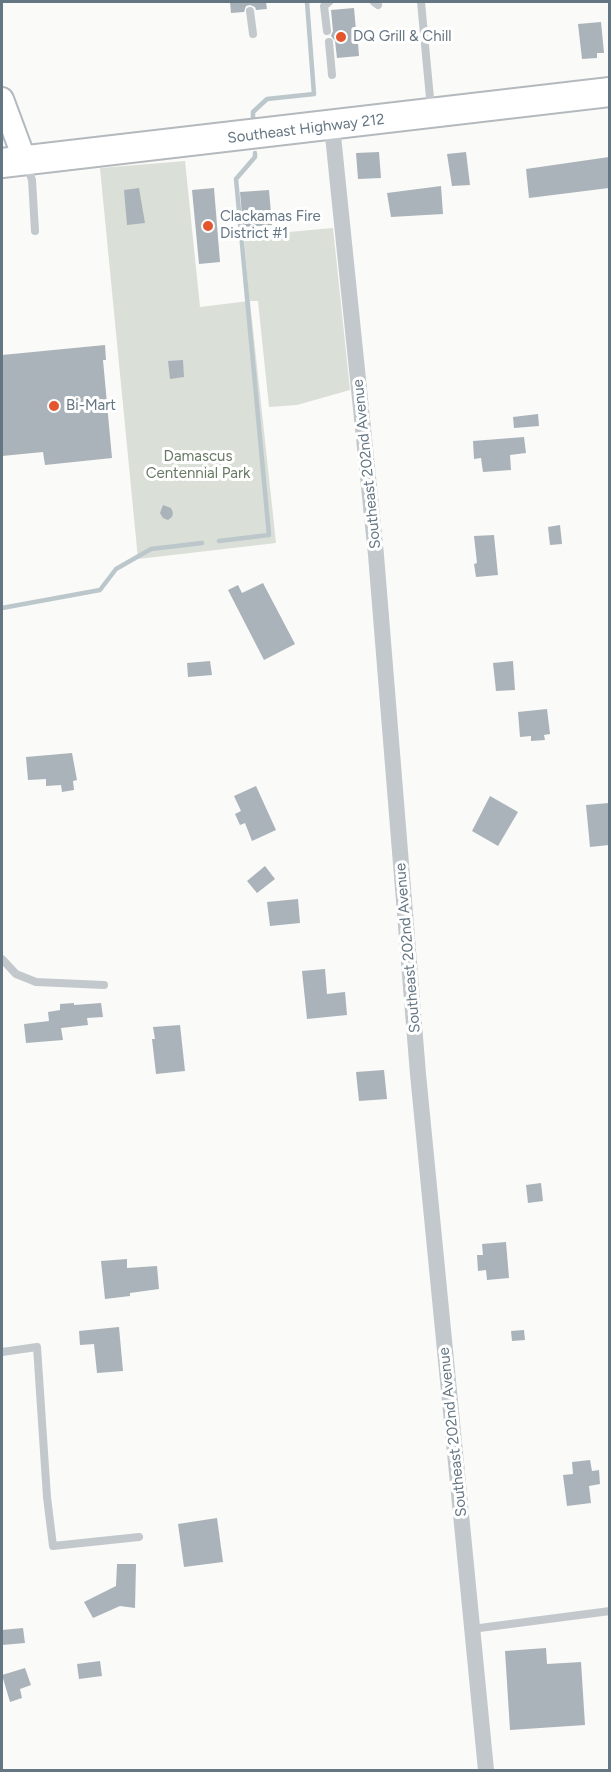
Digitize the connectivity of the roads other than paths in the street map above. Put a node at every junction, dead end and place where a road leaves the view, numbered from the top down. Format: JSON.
{"nodes":[{"id":1,"x":329,"y":2,"type":"edge"},
{"id":2,"x":421,"y":2,"type":"edge"},
{"id":3,"x":250,"y":11,"type":"dead end"},
{"id":4,"x":327,"y":31,"type":"dead end"},
{"id":5,"x":253,"y":34,"type":"dead end"},
{"id":6,"x":329,"y":42,"type":"dead end"},
{"id":7,"x":332,"y":75,"type":"dead end"},
{"id":8,"x":609,"y":92,"type":"edge"},
{"id":9,"x":2,"y":99,"type":"edge"},
{"id":10,"x":432,"y":114,"type":"junction"},
{"id":11,"x":332,"y":126,"type":"junction"},
{"id":12,"x":13,"y":162,"type":"edge"},
{"id":13,"x":36,"y":231,"type":"dead end"},
{"id":14,"x":2,"y":959,"type":"edge"},
{"id":15,"x":104,"y":985,"type":"dead end"},
{"id":16,"x":2,"y":1352,"type":"edge"},
{"id":17,"x":139,"y":1537,"type":"dead end"},
{"id":18,"x":609,"y":1611,"type":"edge"},
{"id":19,"x":472,"y":1629,"type":"junction"},
{"id":20,"x":486,"y":1770,"type":"edge"}],
"edges":[{"from":1,"to":4,"type":"lane"},
{"from":2,"to":10,"type":"lane"},
{"from":3,"to":5,"type":"lane"},
{"from":6,"to":7,"type":"lane"},
{"from":8,"to":10,"type":"highway","name":"Southeast Highway 212"},
{"from":9,"to":12,"type":"main road"},
{"from":10,"to":11,"type":"highway","name":"Southeast Highway 212"},
{"from":11,"to":12,"type":"highway","name":"Southeast Highway 212"},
{"from":11,"to":19,"type":"street","name":"Southeast 202nd Avenue"},
{"from":12,"to":13,"type":"lane"},
{"from":14,"to":15,"type":"lane"},
{"from":16,"to":17,"type":"lane"},
{"from":18,"to":19,"type":"lane"},
{"from":19,"to":20,"type":"street","name":"Southeast 202nd Avenue"}]}
